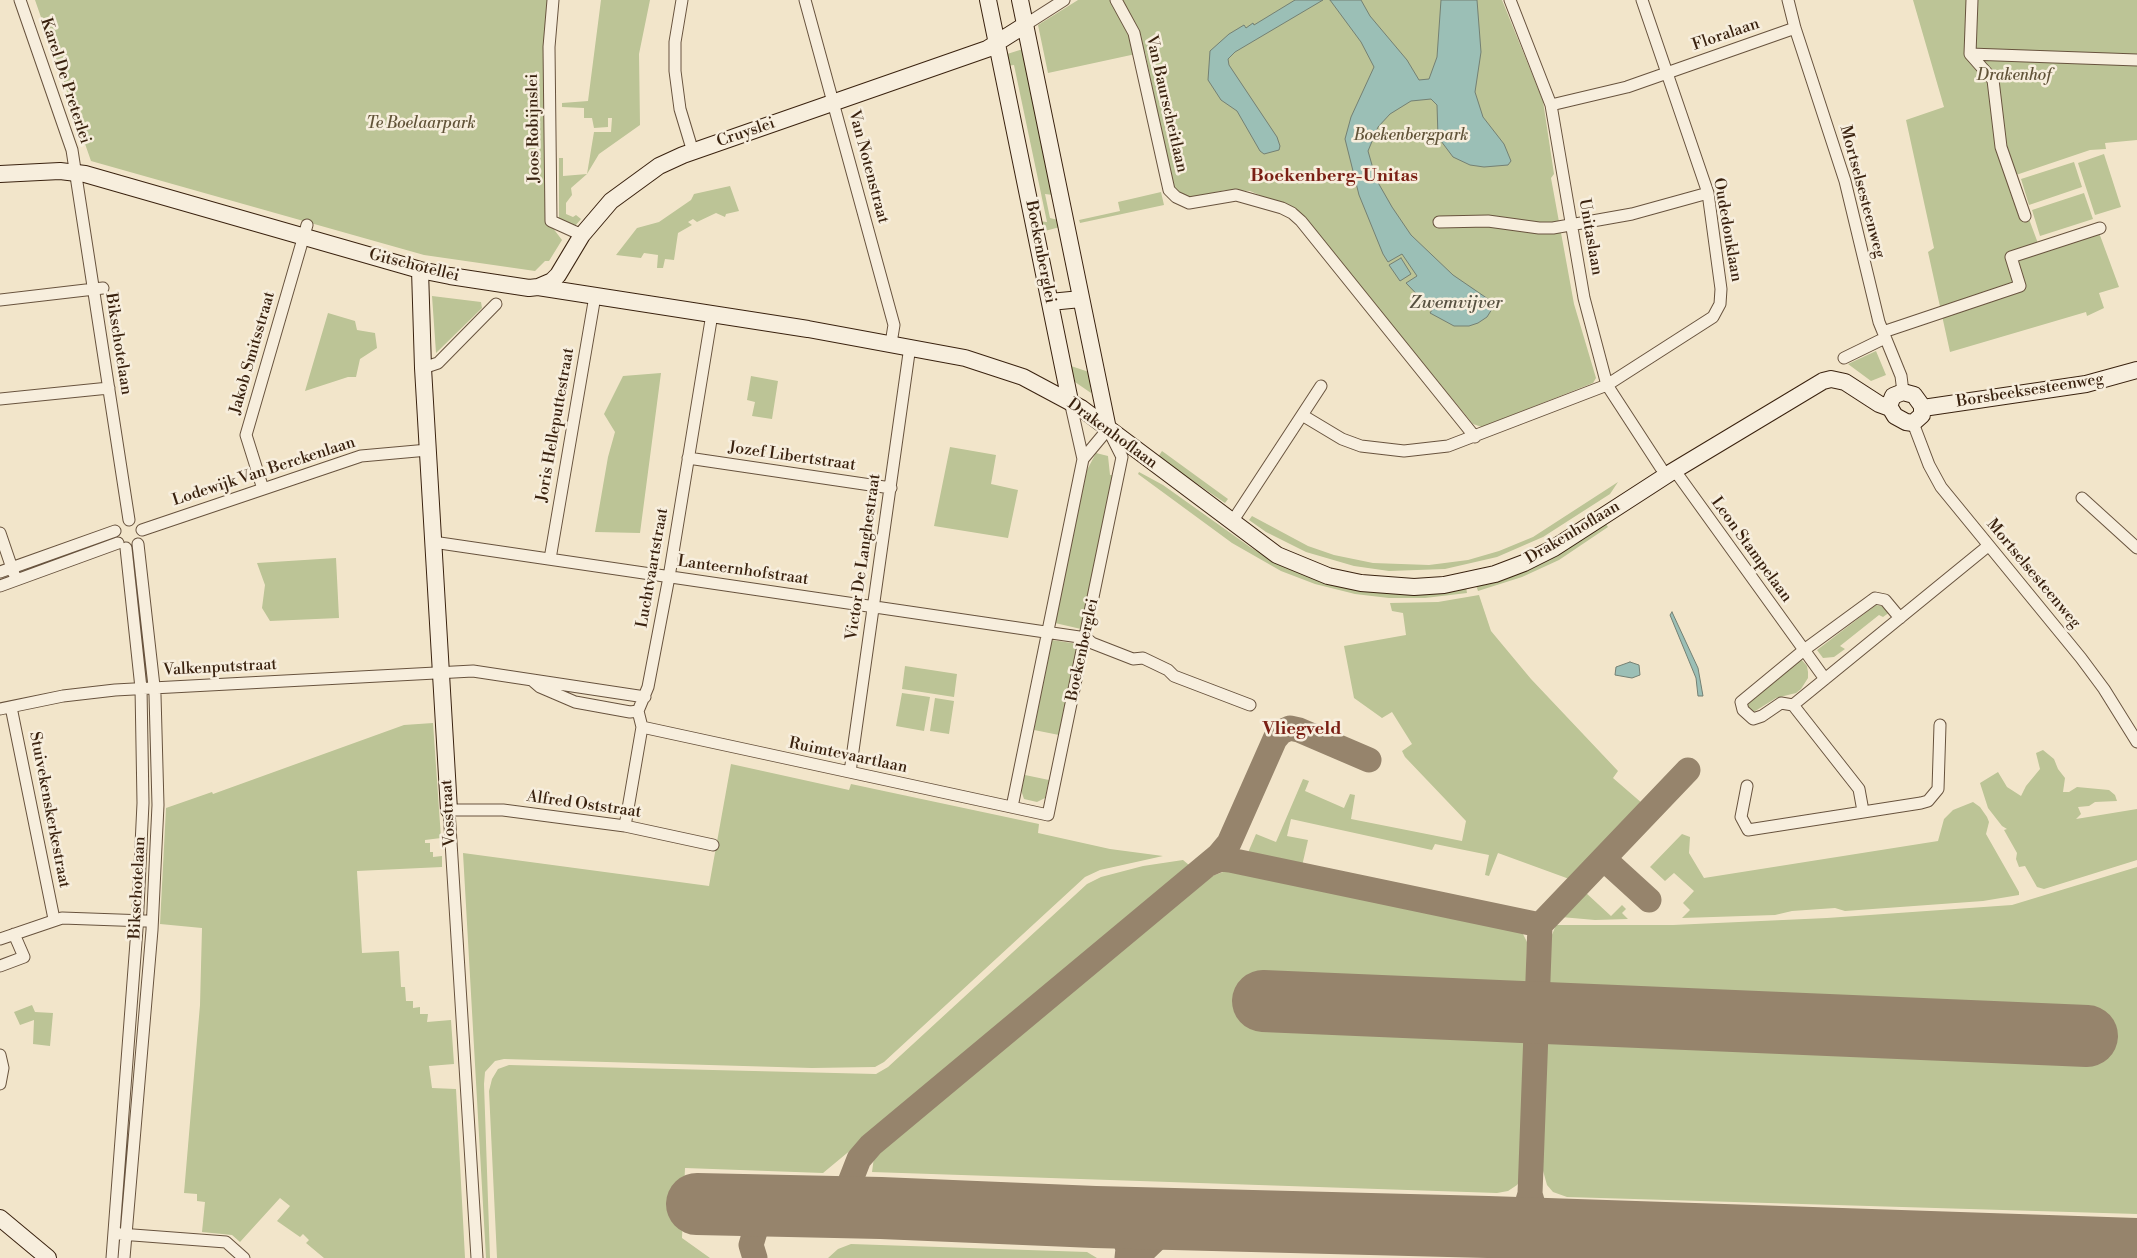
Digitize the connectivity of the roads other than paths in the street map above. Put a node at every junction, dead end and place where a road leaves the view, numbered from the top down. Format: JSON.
{"nodes":[{"id":1,"x":20,"y":0,"type":"edge"},
{"id":2,"x":553,"y":0,"type":"edge"},
{"id":3,"x":682,"y":0,"type":"edge"},
{"id":4,"x":805,"y":0,"type":"edge"},
{"id":5,"x":988,"y":0,"type":"edge"},
{"id":6,"x":1020,"y":0,"type":"edge"},
{"id":7,"x":1064,"y":0,"type":"edge"},
{"id":8,"x":1116,"y":0,"type":"edge"},
{"id":9,"x":1510,"y":0,"type":"edge"},
{"id":10,"x":1642,"y":0,"type":"edge"},
{"id":11,"x":1788,"y":0,"type":"edge"},
{"id":12,"x":1972,"y":0,"type":"edge"},
{"id":13,"x":1025,"y":25,"type":"junction"},
{"id":14,"x":1795,"y":28,"type":"junction"},
{"id":15,"x":997,"y":44,"type":"junction"},
{"id":16,"x":1970,"y":54,"type":"junction"},
{"id":17,"x":2137,"y":60,"type":"edge"},
{"id":18,"x":1667,"y":73,"type":"junction"},
{"id":19,"x":834,"y":102,"type":"junction"},
{"id":20,"x":1552,"y":105,"type":"junction"},
{"id":21,"x":693,"y":152,"type":"junction"},
{"id":22,"x":74,"y":172,"type":"junction"},
{"id":23,"x":0,"y":174,"type":"edge"},
{"id":24,"x":1708,"y":193,"type":"junction"},
{"id":25,"x":2025,"y":216,"type":"dead end"},
{"id":26,"x":1439,"y":222,"type":"dead end"},
{"id":27,"x":1571,"y":225,"type":"junction"},
{"id":28,"x":2100,"y":228,"type":"dead end"},
{"id":29,"x":306,"y":231,"type":"junction"},
{"id":30,"x":582,"y":235,"type":"junction"},
{"id":31,"x":420,"y":270,"type":"junction"},
{"id":32,"x":538,"y":287,"type":"junction"},
{"id":33,"x":98,"y":289,"type":"junction"},
{"id":34,"x":1081,"y":299,"type":"junction"},
{"id":35,"x":0,"y":300,"type":"edge"},
{"id":36,"x":1050,"y":302,"type":"junction"},
{"id":37,"x":594,"y":303,"type":"junction"},
{"id":38,"x":496,"y":304,"type":"dead end"},
{"id":39,"x":712,"y":314,"type":"junction"},
{"id":40,"x":836,"y":334,"type":"joint"},
{"id":41,"x":1884,"y":335,"type":"junction"},
{"id":42,"x":891,"y":343,"type":"junction"},
{"id":43,"x":910,"y":346,"type":"junction"},
{"id":44,"x":1844,"y":358,"type":"dead end"},
{"id":45,"x":423,"y":368,"type":"junction"},
{"id":46,"x":2137,"y":370,"type":"edge"},
{"id":47,"x":1607,"y":385,"type":"junction"},
{"id":48,"x":1321,"y":386,"type":"dead end"},
{"id":49,"x":109,"y":388,"type":"junction"},
{"id":50,"x":0,"y":399,"type":"edge"},
{"id":51,"x":1895,"y":399,"type":"junction"},
{"id":52,"x":1070,"y":402,"type":"junction"},
{"id":53,"x":1922,"y":408,"type":"junction"},
{"id":54,"x":1302,"y":415,"type":"junction"},
{"id":55,"x":1913,"y":422,"type":"junction"},
{"id":56,"x":1108,"y":430,"type":"junction"},
{"id":57,"x":1475,"y":437,"type":"junction"},
{"id":58,"x":428,"y":450,"type":"junction"},
{"id":59,"x":688,"y":458,"type":"junction"},
{"id":60,"x":1084,"y":459,"type":"junction"},
{"id":61,"x":1665,"y":471,"type":"junction"},
{"id":62,"x":891,"y":488,"type":"junction"},
{"id":63,"x":263,"y":489,"type":"junction"},
{"id":64,"x":2082,"y":498,"type":"dead end"},
{"id":65,"x":129,"y":520,"type":"junction"},
{"id":66,"x":1232,"y":522,"type":"junction"},
{"id":67,"x":142,"y":530,"type":"junction"},
{"id":68,"x":115,"y":531,"type":"junction"},
{"id":69,"x":0,"y":533,"type":"edge"},
{"id":70,"x":433,"y":542,"type":"junction"},
{"id":71,"x":138,"y":544,"type":"junction"},
{"id":72,"x":122,"y":546,"type":"junction"},
{"id":73,"x":1988,"y":546,"type":"junction"},
{"id":74,"x":2137,"y":548,"type":"edge"},
{"id":75,"x":550,"y":559,"type":"junction"},
{"id":76,"x":12,"y":568,"type":"junction"},
{"id":77,"x":0,"y":572,"type":"edge"},
{"id":78,"x":669,"y":577,"type":"junction"},
{"id":79,"x":16,"y":581,"type":"junction"},
{"id":80,"x":0,"y":586,"type":"edge"},
{"id":81,"x":873,"y":607,"type":"junction"},
{"id":82,"x":1900,"y":618,"type":"junction"},
{"id":83,"x":1049,"y":631,"type":"junction"},
{"id":84,"x":1086,"y":638,"type":"junction"},
{"id":85,"x":1804,"y":650,"type":"junction"},
{"id":86,"x":442,"y":672,"type":"junction"},
{"id":87,"x":530,"y":678,"type":"junction"},
{"id":88,"x":1825,"y":679,"type":"junction"},
{"id":89,"x":141,"y":688,"type":"junction"},
{"id":90,"x":153,"y":688,"type":"junction"},
{"id":91,"x":645,"y":697,"type":"junction"},
{"id":92,"x":1793,"y":705,"type":"junction"},
{"id":93,"x":1250,"y":706,"type":"dead end"},
{"id":94,"x":6,"y":708,"type":"edge"},
{"id":95,"x":638,"y":711,"type":"junction"},
{"id":96,"x":1940,"y":725,"type":"dead end"},
{"id":97,"x":642,"y":727,"type":"junction"},
{"id":98,"x":2137,"y":742,"type":"edge"},
{"id":99,"x":850,"y":772,"type":"junction"},
{"id":100,"x":1747,"y":786,"type":"dead end"},
{"id":101,"x":1012,"y":806,"type":"junction"},
{"id":102,"x":449,"y":810,"type":"junction"},
{"id":103,"x":1863,"y":812,"type":"junction"},
{"id":104,"x":1048,"y":815,"type":"joint"},
{"id":105,"x":625,"y":826,"type":"junction"},
{"id":106,"x":713,"y":845,"type":"dead end"},
{"id":107,"x":54,"y":919,"type":"junction"},
{"id":108,"x":138,"y":921,"type":"junction"},
{"id":109,"x":152,"y":922,"type":"junction"},
{"id":110,"x":14,"y":934,"type":"junction"},
{"id":111,"x":0,"y":939,"type":"edge"},
{"id":112,"x":0,"y":966,"type":"edge"},
{"id":113,"x":0,"y":1055,"type":"edge"},
{"id":114,"x":0,"y":1084,"type":"edge"},
{"id":115,"x":0,"y":1218,"type":"edge"},
{"id":116,"x":0,"y":1229,"type":"edge"},
{"id":117,"x":113,"y":1233,"type":"junction"},
{"id":118,"x":127,"y":1234,"type":"junction"},
{"id":119,"x":35,"y":1258,"type":"edge"},
{"id":120,"x":48,"y":1258,"type":"edge"},
{"id":121,"x":112,"y":1258,"type":"edge"},
{"id":122,"x":124,"y":1258,"type":"edge"},
{"id":123,"x":244,"y":1258,"type":"edge"},
{"id":124,"x":477,"y":1258,"type":"edge"}],
"edges":[{"from":1,"to":22,"type":"street","name":"Karel De Preterlei"},
{"from":2,"to":30,"type":"street","name":"Joos Robijnslei"},
{"from":3,"to":21,"type":"street"},
{"from":4,"to":19,"type":"street","name":"Van Notenstraat"},
{"from":5,"to":15,"type":"street","name":"Boekenberglei"},
{"from":6,"to":13,"type":"street","name":"Boekenberglei"},
{"from":7,"to":13,"type":"street"},
{"from":8,"to":57,"type":"street","name":"Van Baurscheitlaan"},
{"from":9,"to":20,"type":"street","name":"Unitaslaan"},
{"from":10,"to":18,"type":"street","name":"Oudedonklaan"},
{"from":11,"to":14,"type":"street","name":"Mortselsesteenweg"},
{"from":12,"to":16,"type":"street"},
{"from":13,"to":15,"type":"street"},
{"from":13,"to":34,"type":"street","name":"Boekenberglei"},
{"from":14,"to":18,"type":"street","name":"Floralaan"},
{"from":14,"to":41,"type":"street","name":"Mortselsesteenweg"},
{"from":15,"to":19,"type":"street","name":"Cruyslei"},
{"from":15,"to":36,"type":"street","name":"Boekenberglei"},
{"from":16,"to":17,"type":"street"},
{"from":16,"to":25,"type":"street"},
{"from":18,"to":20,"type":"street","name":"Floralaan"},
{"from":18,"to":24,"type":"street","name":"Oudedonklaan"},
{"from":19,"to":21,"type":"street","name":"Cruyslei"},
{"from":19,"to":42,"type":"street","name":"Van Notenstraat"},
{"from":20,"to":27,"type":"street","name":"Unitaslaan"},
{"from":21,"to":30,"type":"street","name":"Cruyslei"},
{"from":22,"to":23,"type":"street","name":"Gitschotellei"},
{"from":22,"to":29,"type":"street","name":"Gitschotellei"},
{"from":22,"to":33,"type":"street","name":"Bikschotelaan"},
{"from":24,"to":27,"type":"street"},
{"from":24,"to":47,"type":"street","name":"Oudedonklaan"},
{"from":26,"to":27,"type":"street"},
{"from":27,"to":47,"type":"street","name":"Unitaslaan"},
{"from":28,"to":41,"type":"street"},
{"from":29,"to":31,"type":"street","name":"Gitschotellei"},
{"from":29,"to":63,"type":"street","name":"Jakob Smitsstraat"},
{"from":30,"to":32,"type":"street","name":"Cruyslei"},
{"from":31,"to":32,"type":"street","name":"Gitschotellei"},
{"from":31,"to":45,"type":"street","name":"Vosstraat"},
{"from":32,"to":37,"type":"street","name":"Gitschotellei"},
{"from":33,"to":35,"type":"street"},
{"from":33,"to":49,"type":"street","name":"Bikschotelaan"},
{"from":34,"to":36,"type":"street"},
{"from":34,"to":56,"type":"street","name":"Boekenberglei"},
{"from":36,"to":52,"type":"street","name":"Boekenberglei"},
{"from":37,"to":39,"type":"street","name":"Gitschotellei"},
{"from":37,"to":75,"type":"street","name":"Joris Helleputtestraat"},
{"from":38,"to":45,"type":"street"},
{"from":39,"to":40,"type":"street","name":"Gitschotellei"},
{"from":39,"to":59,"type":"street","name":"Luchtvaartstraat"},
{"from":40,"to":42,"type":"street","name":"Drakenhoflaan"},
{"from":41,"to":44,"type":"street"},
{"from":41,"to":51,"type":"street","name":"Mortselsesteenweg"},
{"from":42,"to":43,"type":"street","name":"Drakenhoflaan"},
{"from":43,"to":52,"type":"street","name":"Drakenhoflaan"},
{"from":43,"to":62,"type":"street","name":"Victor De Langhestraat"},
{"from":45,"to":58,"type":"street","name":"Vosstraat"},
{"from":46,"to":53,"type":"street","name":"Borsbeeksesteenweg"},
{"from":47,"to":57,"type":"street","name":"Oudedonklaan"},
{"from":47,"to":61,"type":"street","name":"Unitaslaan"},
{"from":48,"to":54,"type":"street"},
{"from":49,"to":50,"type":"street"},
{"from":49,"to":65,"type":"street","name":"Bikschotelaan"},
{"from":51,"to":53,"type":"street"},
{"from":51,"to":55,"type":"street"},
{"from":51,"to":61,"type":"street","name":"Drakenhoflaan"},
{"from":52,"to":56,"type":"street","name":"Drakenhoflaan"},
{"from":52,"to":60,"type":"street","name":"Boekenberglei"},
{"from":53,"to":55,"type":"street"},
{"from":54,"to":57,"type":"street","name":"Oudedonklaan"},
{"from":54,"to":66,"type":"street"},
{"from":55,"to":73,"type":"street","name":"Mortselsesteenweg"},
{"from":56,"to":60,"type":"street","name":"Boekenberglei"},
{"from":56,"to":66,"type":"street","name":"Drakenhoflaan"},
{"from":56,"to":84,"type":"street","name":"Boekenberglei"},
{"from":58,"to":63,"type":"street","name":"Lodewijk Van Berckenlaan"},
{"from":58,"to":70,"type":"street","name":"Vosstraat"},
{"from":59,"to":62,"type":"street","name":"Jozef Libertstraat"},
{"from":59,"to":78,"type":"street","name":"Luchtvaartstraat"},
{"from":60,"to":83,"type":"street","name":"Boekenberglei"},
{"from":61,"to":66,"type":"street","name":"Drakenhoflaan"},
{"from":61,"to":85,"type":"street","name":"Leon Stampelaan"},
{"from":62,"to":81,"type":"street","name":"Victor De Langhestraat"},
{"from":63,"to":67,"type":"street","name":"Lodewijk Van Berckenlaan"},
{"from":64,"to":74,"type":"street"},
{"from":65,"to":67,"type":"street"},
{"from":65,"to":68,"type":"street"},
{"from":67,"to":71,"type":"street","name":"Bikschotelaan"},
{"from":68,"to":72,"type":"street","name":"Bikschotelaan"},
{"from":68,"to":76,"type":"street"},
{"from":69,"to":76,"type":"street"},
{"from":70,"to":75,"type":"street","name":"Lanteernhofstraat"},
{"from":70,"to":86,"type":"street","name":"Vosstraat"},
{"from":71,"to":72,"type":"street"},
{"from":71,"to":90,"type":"street","name":"Bikschotelaan"},
{"from":72,"to":79,"type":"street"},
{"from":72,"to":89,"type":"street","name":"Bikschotelaan"},
{"from":73,"to":82,"type":"street"},
{"from":73,"to":98,"type":"street","name":"Mortselsesteenweg"},
{"from":75,"to":78,"type":"street","name":"Lanteernhofstraat"},
{"from":76,"to":77,"type":"street"},
{"from":76,"to":79,"type":"street"},
{"from":78,"to":81,"type":"street","name":"Lanteernhofstraat"},
{"from":78,"to":91,"type":"street","name":"Luchtvaartstraat"},
{"from":79,"to":80,"type":"street"},
{"from":81,"to":83,"type":"street","name":"Lanteernhofstraat"},
{"from":81,"to":99,"type":"street","name":"Victor De Langhestraat"},
{"from":82,"to":85,"type":"street"},
{"from":82,"to":88,"type":"street"},
{"from":83,"to":84,"type":"street","name":"Lanteernhofstraat"},
{"from":83,"to":101,"type":"street","name":"Boekenberglei"},
{"from":84,"to":93,"type":"street","name":"Lanteernhofstraat"},
{"from":84,"to":104,"type":"street","name":"Boekenberglei"},
{"from":85,"to":88,"type":"street","name":"Leon Stampelaan"},
{"from":85,"to":92,"type":"street"},
{"from":86,"to":87,"type":"street","name":"Valkenputstraat"},
{"from":86,"to":90,"type":"street","name":"Valkenputstraat"},
{"from":86,"to":102,"type":"street","name":"Vosstraat"},
{"from":87,"to":91,"type":"street","name":"Valkenputstraat"},
{"from":87,"to":95,"type":"street"},
{"from":88,"to":92,"type":"street"},
{"from":89,"to":90,"type":"street","name":"Valkenputstraat"},
{"from":89,"to":94,"type":"street","name":"Valkenputstraat"},
{"from":89,"to":108,"type":"street","name":"Bikschotelaan"},
{"from":90,"to":109,"type":"street","name":"Bikschotelaan"},
{"from":91,"to":95,"type":"street","name":"Luchtvaartstraat"},
{"from":92,"to":103,"type":"street"},
{"from":94,"to":107,"type":"street","name":"Stuivekenskerkestraat"},
{"from":95,"to":97,"type":"street"},
{"from":96,"to":103,"type":"street"},
{"from":97,"to":99,"type":"street","name":"Ruimtevaartlaan"},
{"from":97,"to":105,"type":"street"},
{"from":99,"to":101,"type":"street","name":"Ruimtevaartlaan"},
{"from":100,"to":103,"type":"street"},
{"from":101,"to":104,"type":"street","name":"Ruimtevaartlaan"},
{"from":102,"to":105,"type":"street","name":"Alfred Oststraat"},
{"from":102,"to":124,"type":"street","name":"Vosstraat"},
{"from":105,"to":106,"type":"street","name":"Alfred Oststraat"},
{"from":107,"to":108,"type":"street"},
{"from":107,"to":110,"type":"street"},
{"from":108,"to":109,"type":"street"},
{"from":108,"to":117,"type":"street","name":"Bikschotelaan"},
{"from":109,"to":118,"type":"street","name":"Bikschotelaan"},
{"from":110,"to":111,"type":"street"},
{"from":110,"to":112,"type":"street"},
{"from":113,"to":114,"type":"street"},
{"from":115,"to":120,"type":"street"},
{"from":116,"to":119,"type":"street"},
{"from":117,"to":118,"type":"street"},
{"from":117,"to":121,"type":"street","name":"Bikschotelaan"},
{"from":118,"to":122,"type":"street","name":"Bikschotelaan"},
{"from":118,"to":123,"type":"street"}]}
